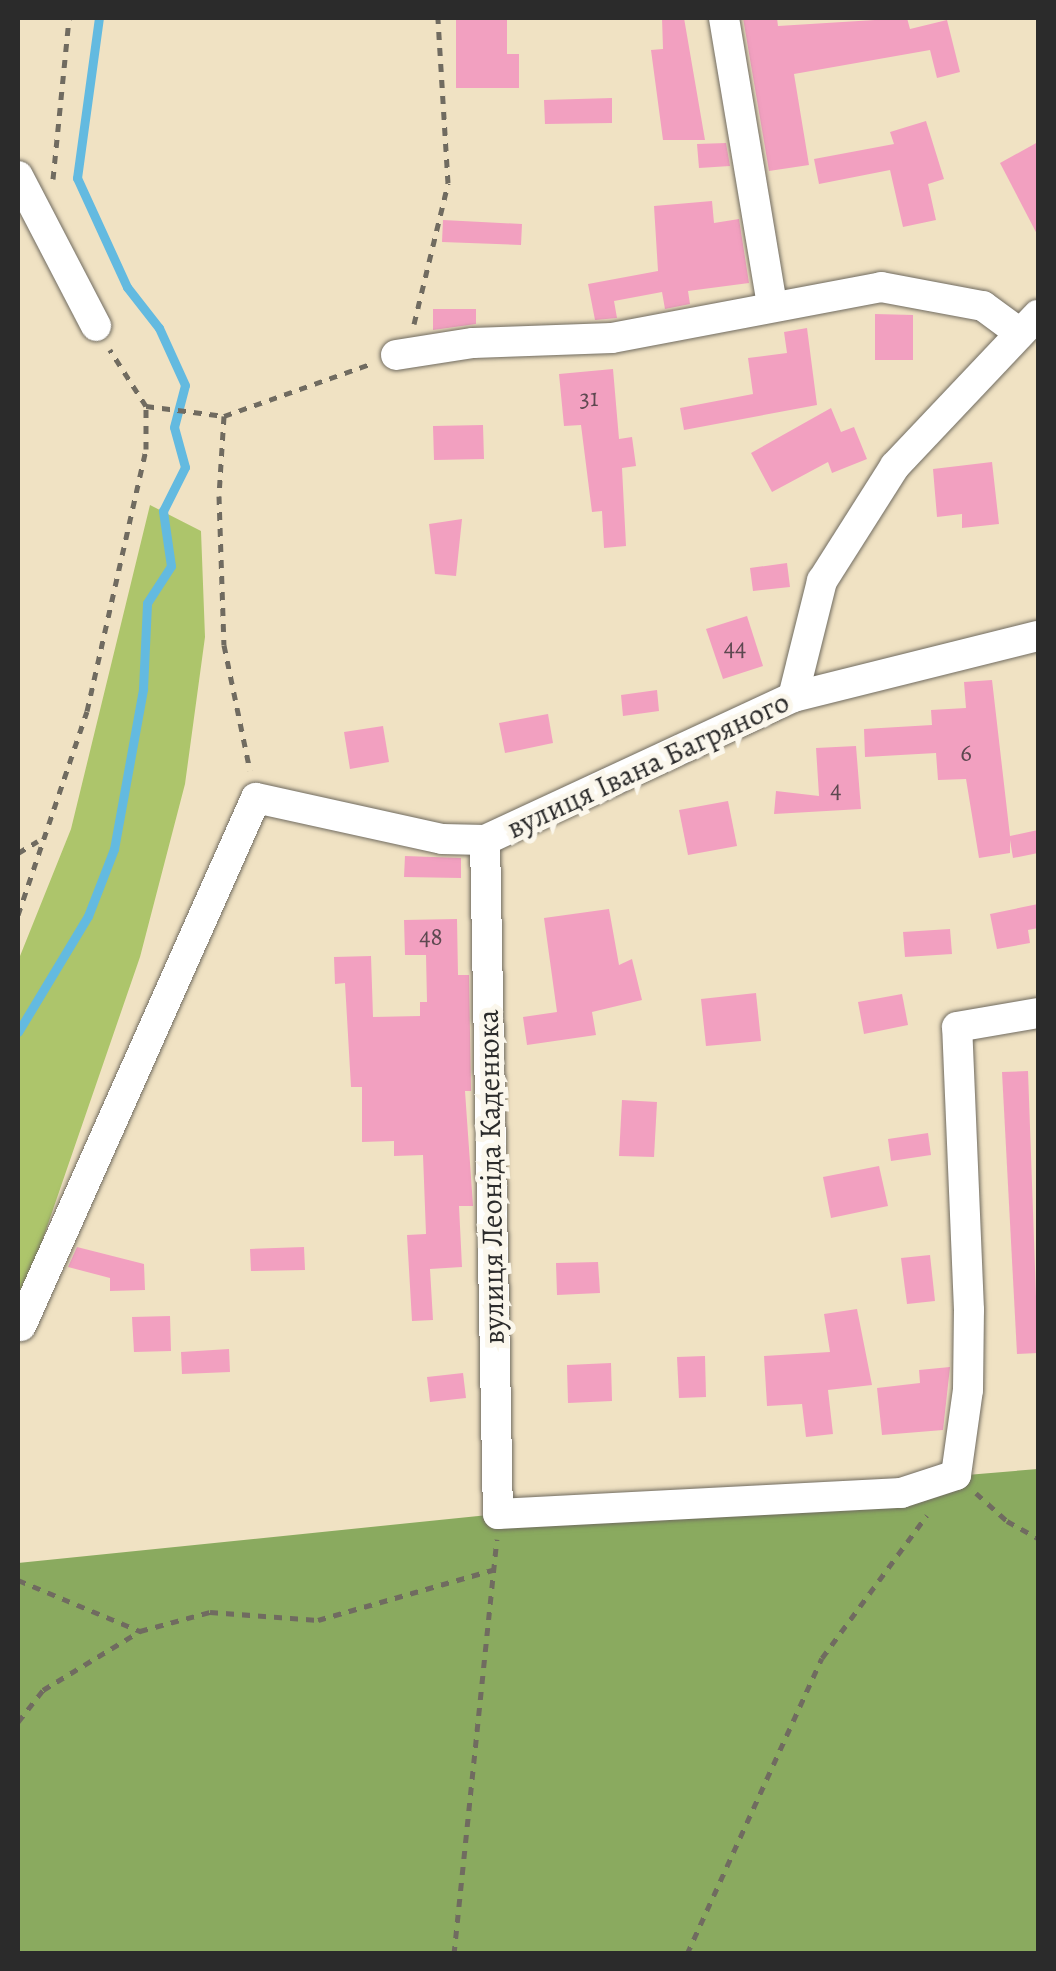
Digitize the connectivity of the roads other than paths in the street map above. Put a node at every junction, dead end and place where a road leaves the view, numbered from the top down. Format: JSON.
{"nodes":[{"id":1,"x":724,"y":18,"type":"edge"},
{"id":2,"x":18,"y":176,"type":"edge"},
{"id":3,"x":772,"y":305,"type":"junction"},
{"id":4,"x":1028,"y":323,"type":"edge"},
{"id":5,"x":96,"y":326,"type":"road end"},
{"id":6,"x":396,"y":355,"type":"road end"},
{"id":7,"x":1038,"y":636,"type":"edge"},
{"id":8,"x":793,"y":698,"type":"junction"},
{"id":9,"x":485,"y":840,"type":"junction"},
{"id":10,"x":1038,"y":1013,"type":"edge"},
{"id":11,"x":21,"y":1326,"type":"dead end"}],
"edges":[{"from":1,"to":3,"type":"street"},
{"from":2,"to":5,"type":"street"},
{"from":3,"to":4,"type":"street"},
{"from":3,"to":6,"type":"street"},
{"from":4,"to":8,"type":"street"},
{"from":7,"to":8,"type":"street","name":"вулиця Івана Багряного"},
{"from":8,"to":9,"type":"street","name":"вулиця Івана Багряного"},
{"from":9,"to":10,"type":"street","name":"вулиця Леоніда Каденюка"},
{"from":9,"to":11,"type":"street","name":"вулиця Івана Багряного"}]}
